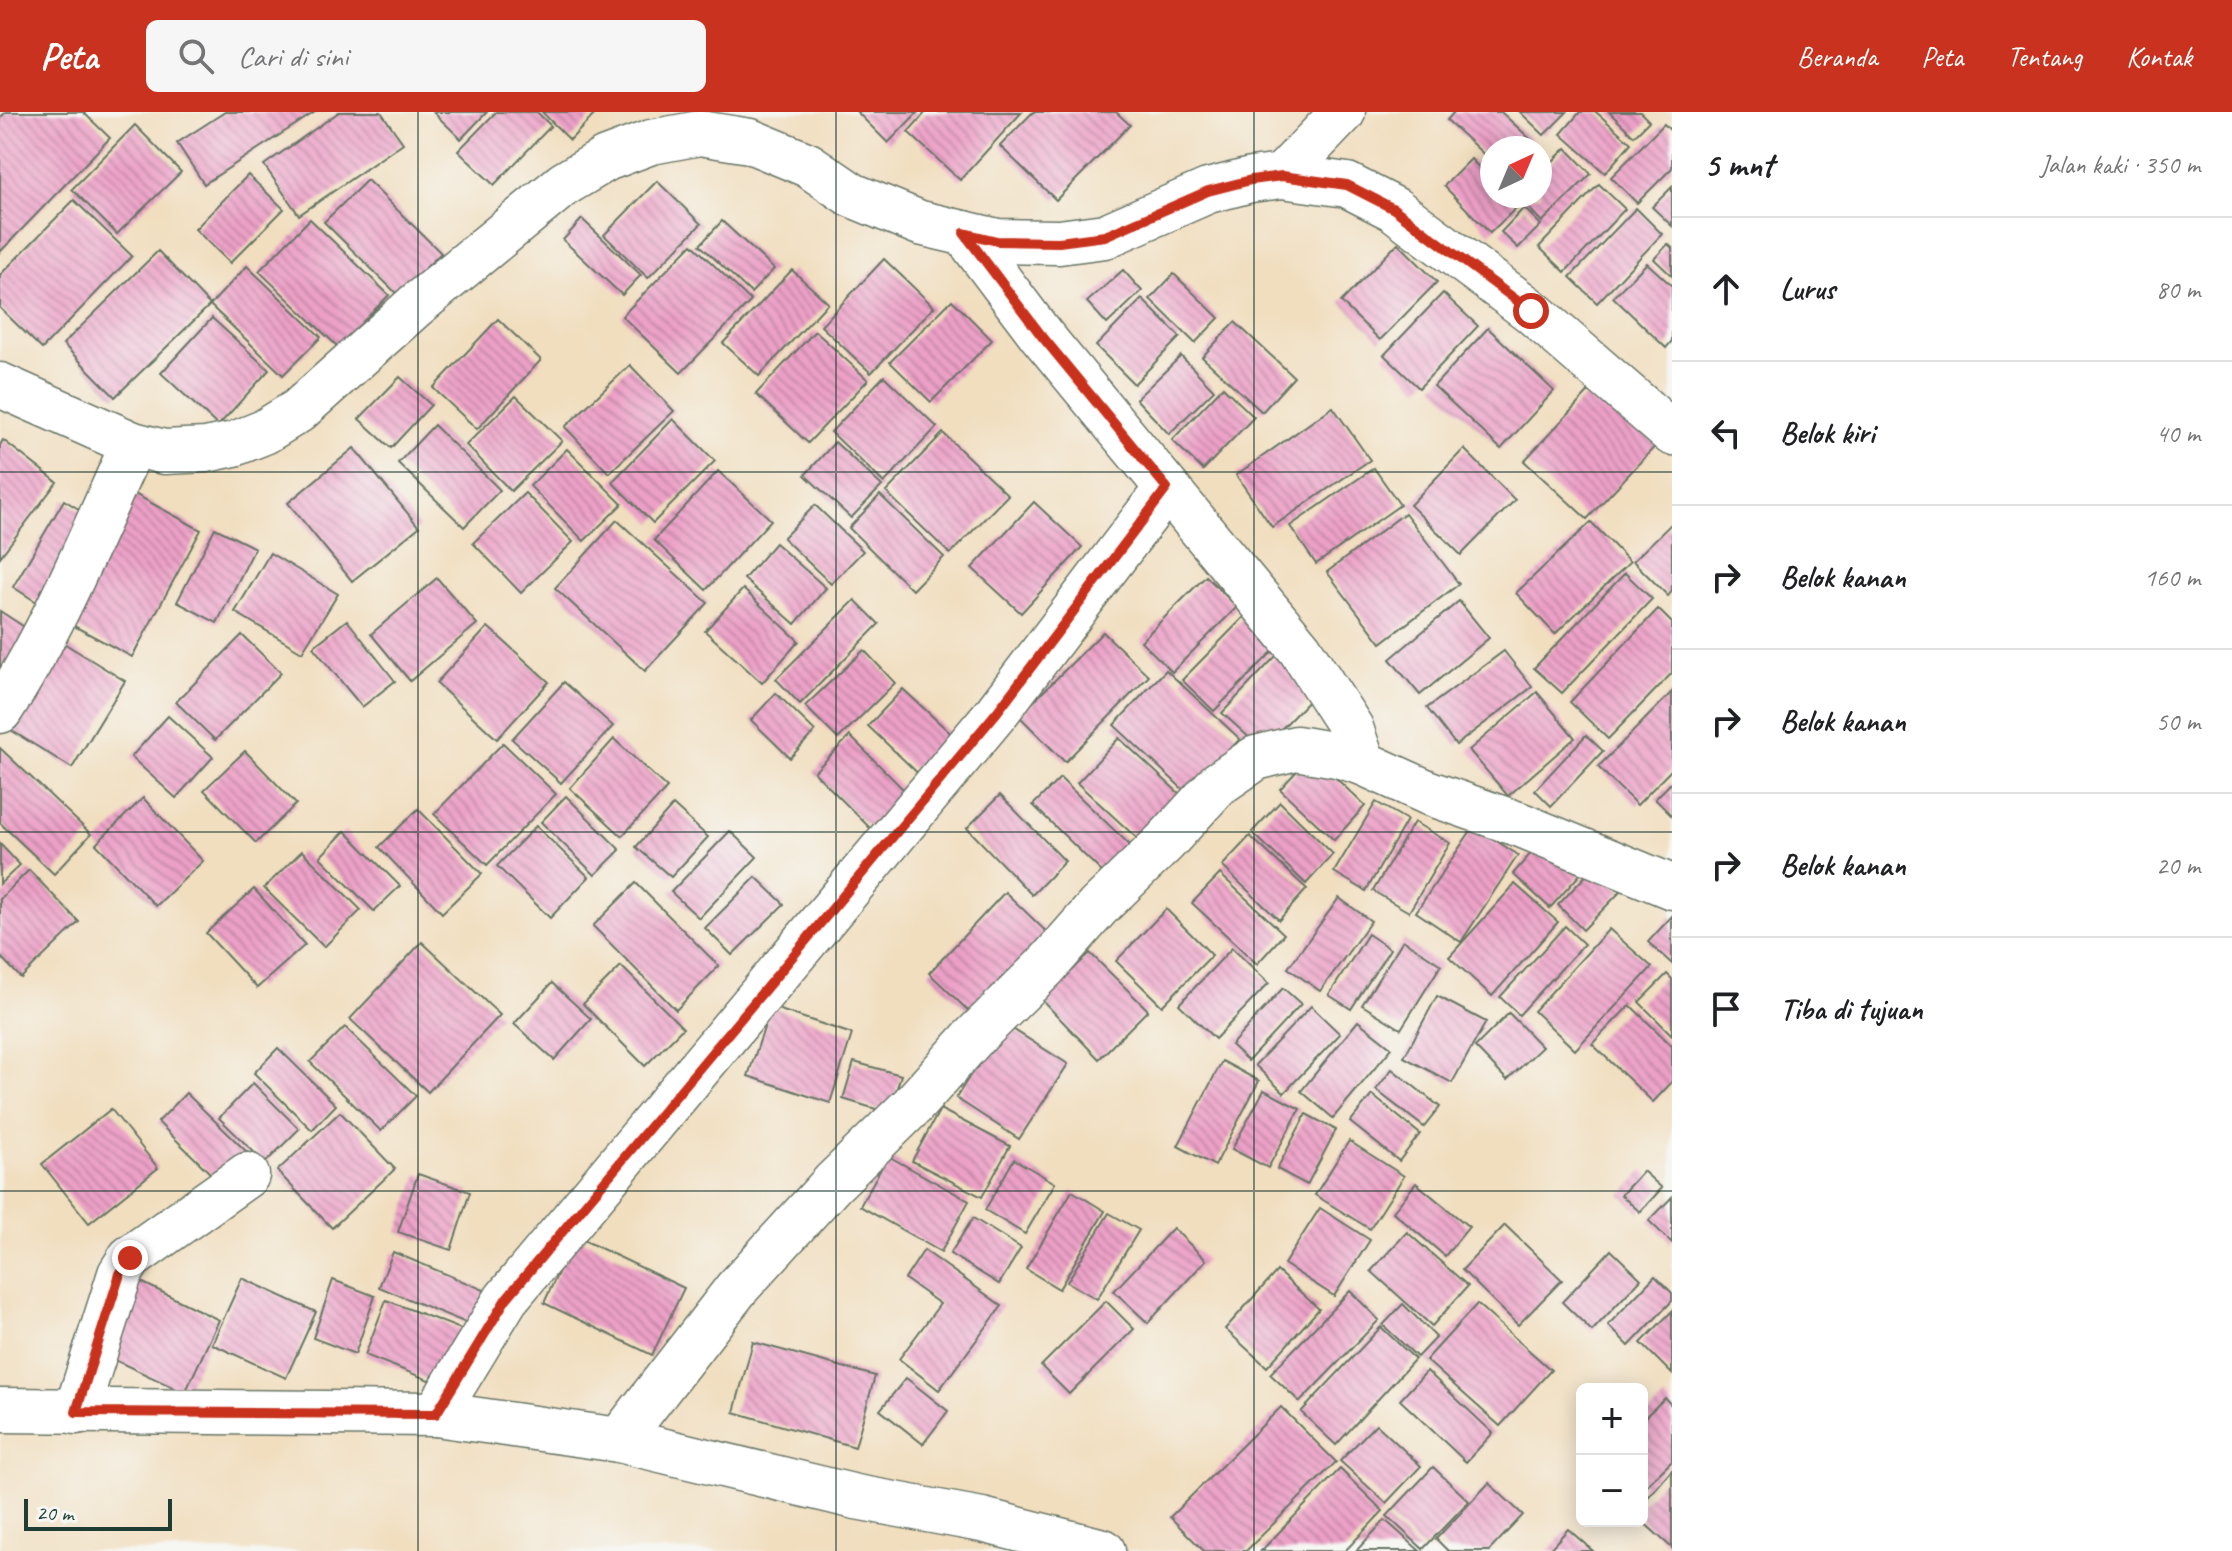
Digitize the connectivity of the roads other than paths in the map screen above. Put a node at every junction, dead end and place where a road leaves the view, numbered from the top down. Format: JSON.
{"nodes":[{"id":1,"x":1343,"y":112,"type":"edge"},
{"id":2,"x":1282,"y":176,"type":"junction"},
{"id":3,"x":964,"y":233,"type":"junction"},
{"id":4,"x":5,"y":399,"type":"edge"},
{"id":5,"x":1672,"y":433,"type":"edge"},
{"id":6,"x":133,"y":444,"type":"junction"},
{"id":7,"x":1167,"y":488,"type":"junction"},
{"id":8,"x":0,"y":711,"type":"edge"},
{"id":9,"x":1363,"y":763,"type":"junction"},
{"id":10,"x":1672,"y":887,"type":"edge"},
{"id":11,"x":247,"y":1175,"type":"dead end"},
{"id":12,"x":0,"y":1410,"type":"edge"},
{"id":13,"x":76,"y":1412,"type":"junction"},
{"id":14,"x":436,"y":1414,"type":"junction"},
{"id":15,"x":619,"y":1440,"type":"junction"},
{"id":16,"x":1103,"y":1551,"type":"edge"}],
"edges":[{"from":1,"to":2,"type":"street"},
{"from":2,"to":3,"type":"street"},
{"from":2,"to":5,"type":"street"},
{"from":3,"to":6,"type":"street"},
{"from":3,"to":7,"type":"street"},
{"from":4,"to":6,"type":"street"},
{"from":6,"to":8,"type":"street"},
{"from":7,"to":9,"type":"street"},
{"from":7,"to":14,"type":"street"},
{"from":9,"to":10,"type":"street"},
{"from":9,"to":15,"type":"street"},
{"from":11,"to":13,"type":"street"},
{"from":12,"to":13,"type":"street"},
{"from":13,"to":14,"type":"street"},
{"from":14,"to":15,"type":"street"},
{"from":15,"to":16,"type":"street"}]}
